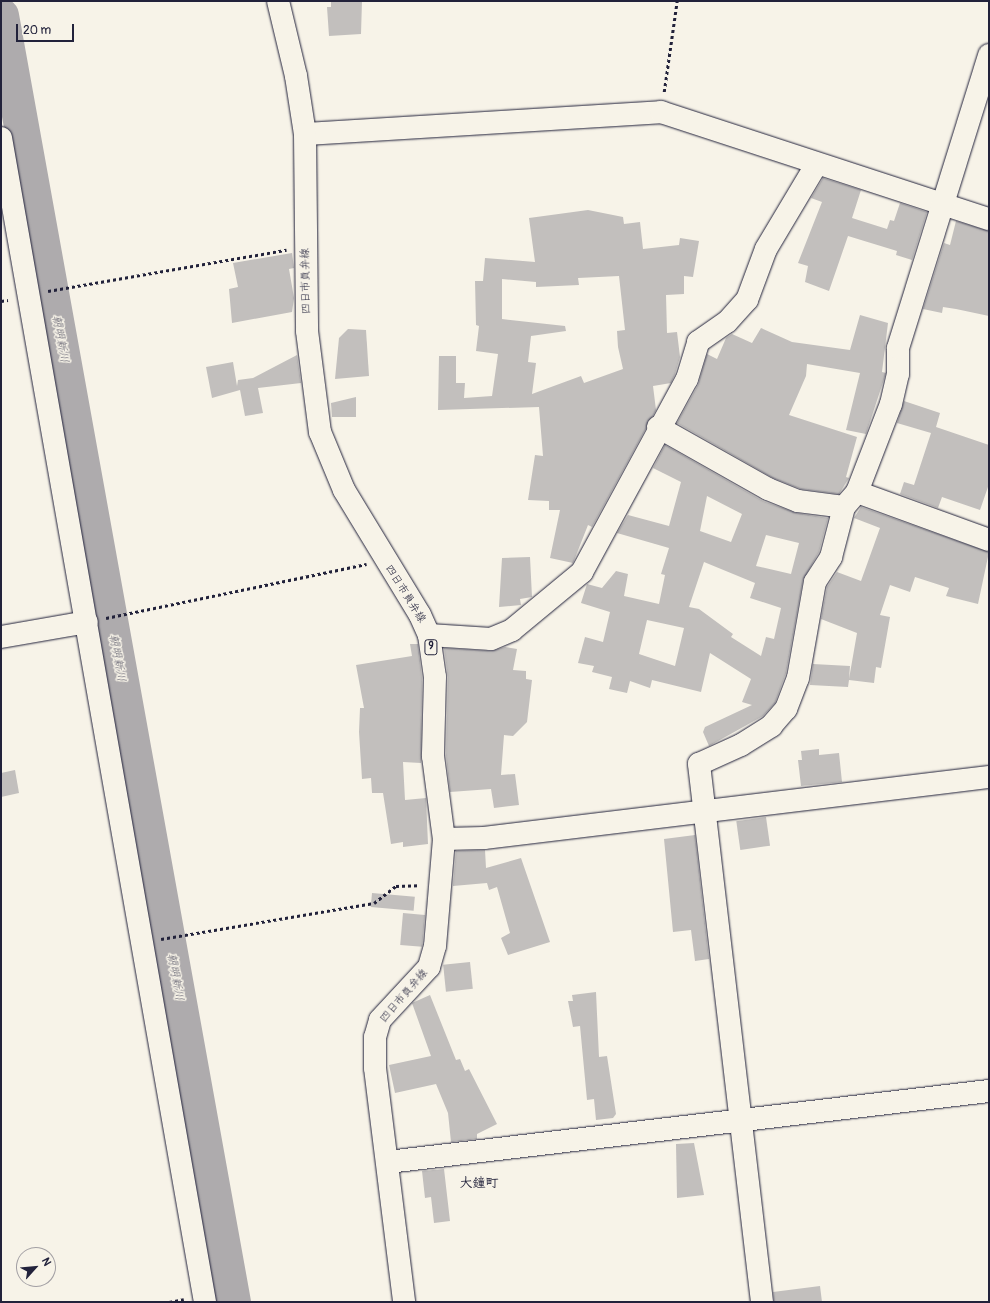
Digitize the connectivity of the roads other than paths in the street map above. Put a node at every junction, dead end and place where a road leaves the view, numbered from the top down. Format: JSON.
{"nodes":[{"id":1,"x":278,"y":1,"type":"edge"},
{"id":2,"x":989,"y":55,"type":"edge"},
{"id":3,"x":305,"y":134,"type":"junction"},
{"id":4,"x":1,"y":138,"type":"edge"},
{"id":5,"x":816,"y":165,"type":"junction"},
{"id":6,"x":941,"y":203,"type":"junction"},
{"id":7,"x":989,"y":219,"type":"edge"},
{"id":8,"x":658,"y":427,"type":"junction"},
{"id":9,"x":850,"y":499,"type":"junction"},
{"id":10,"x":989,"y":540,"type":"edge"},
{"id":11,"x":95,"y":620,"type":"junction"},
{"id":12,"x":429,"y":636,"type":"junction"},
{"id":13,"x":1,"y":637,"type":"edge"},
{"id":14,"x":989,"y":777,"type":"edge"},
{"id":15,"x":704,"y":809,"type":"junction"},
{"id":16,"x":444,"y":839,"type":"junction"},
{"id":17,"x":989,"y":1090,"type":"edge"},
{"id":18,"x":742,"y":1120,"type":"junction"},
{"id":19,"x":388,"y":1162,"type":"junction"},
{"id":20,"x":205,"y":1302,"type":"edge"},
{"id":21,"x":404,"y":1302,"type":"edge"},
{"id":22,"x":762,"y":1302,"type":"edge"}],
"edges":[{"from":1,"to":3,"type":"street","name":"四日市員弁線","number":"9"},
{"from":2,"to":6,"type":"street"},
{"from":3,"to":5,"type":"street"},
{"from":3,"to":12,"type":"street","name":"四日市員弁線","number":"9"},
{"from":4,"to":11,"type":"street"},
{"from":5,"to":6,"type":"street"},
{"from":5,"to":8,"type":"street"},
{"from":6,"to":7,"type":"street"},
{"from":6,"to":9,"type":"street"},
{"from":8,"to":9,"type":"street"},
{"from":8,"to":12,"type":"street"},
{"from":9,"to":10,"type":"street"},
{"from":9,"to":15,"type":"street"},
{"from":11,"to":13,"type":"street"},
{"from":11,"to":20,"type":"street"},
{"from":12,"to":16,"type":"street","name":"四日市員弁線","number":"9"},
{"from":14,"to":15,"type":"street"},
{"from":15,"to":16,"type":"street"},
{"from":15,"to":18,"type":"street"},
{"from":16,"to":19,"type":"street","name":"四日市員弁線","number":"9"},
{"from":17,"to":18,"type":"street"},
{"from":18,"to":19,"type":"street"},
{"from":18,"to":22,"type":"street"},
{"from":19,"to":21,"type":"street","name":"四日市員弁線","number":"9"}]}
